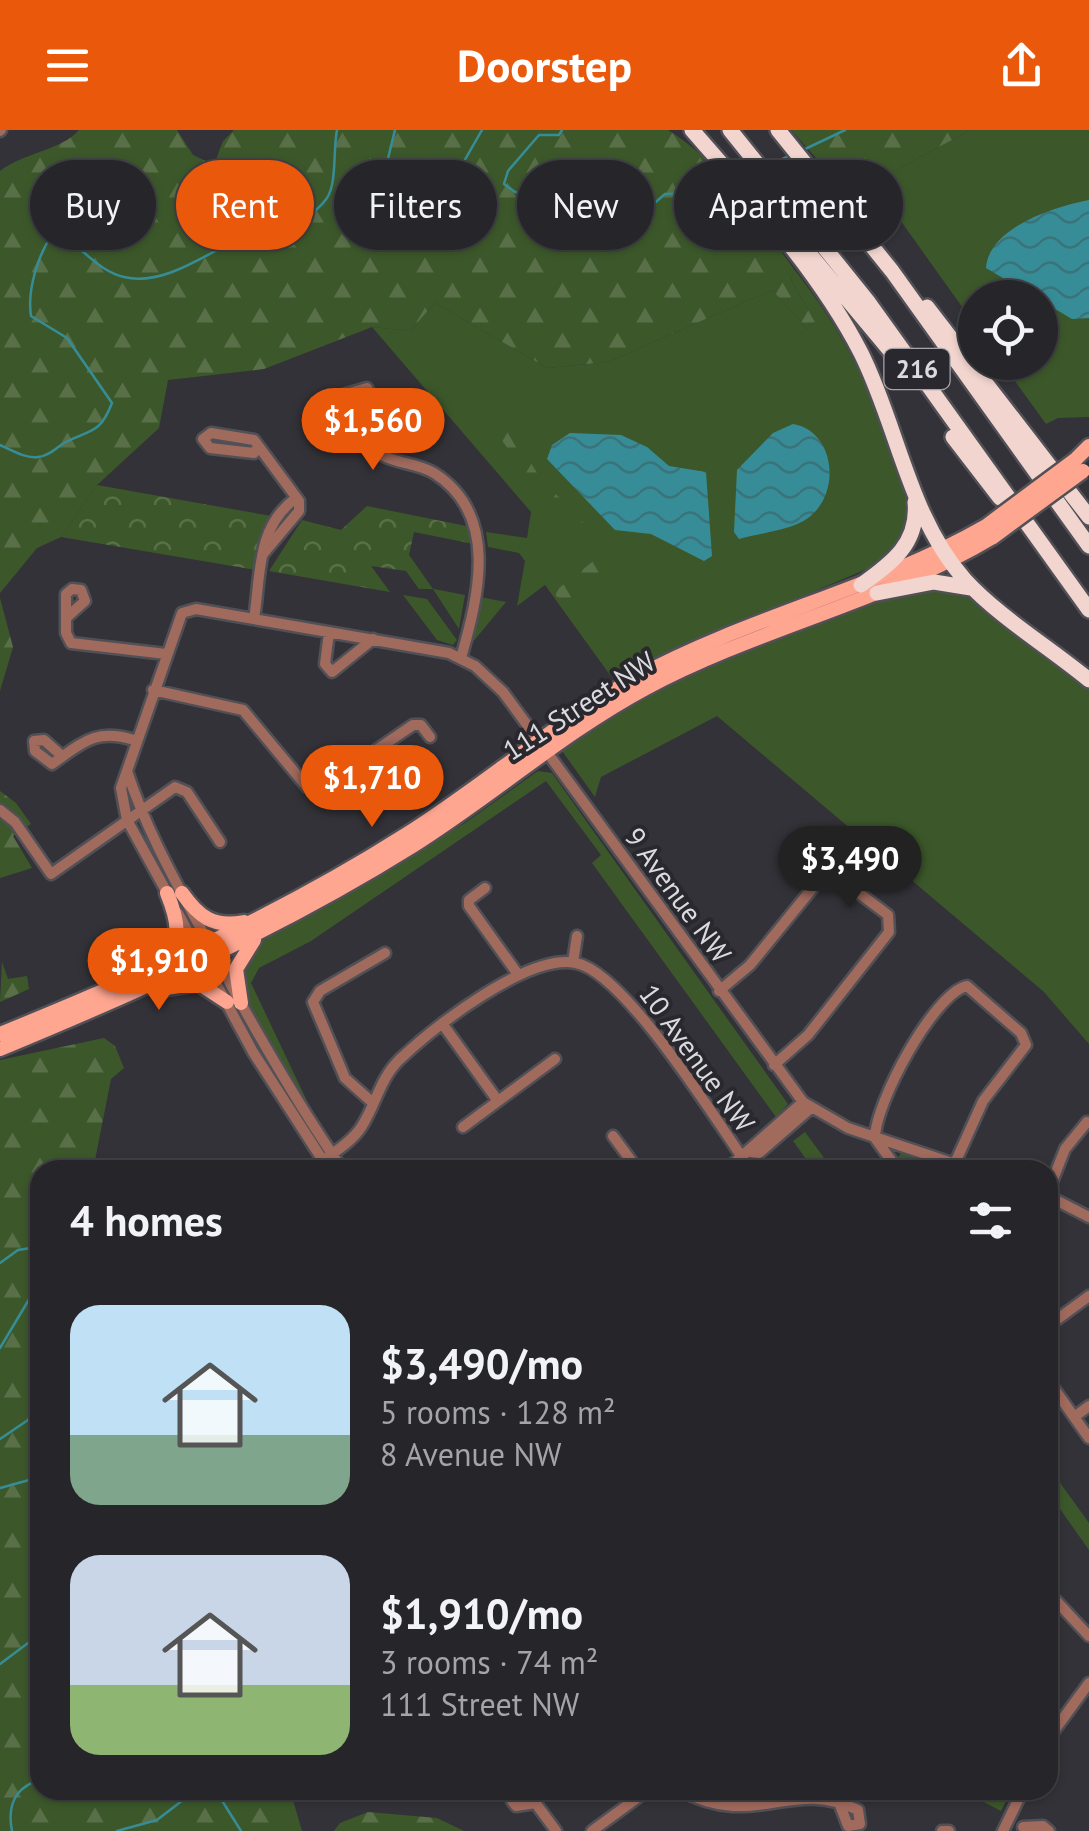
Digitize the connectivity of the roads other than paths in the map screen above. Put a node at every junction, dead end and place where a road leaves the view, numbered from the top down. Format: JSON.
{"nodes":[{"id":1,"x":692,"y":130,"type":"edge"},
{"id":2,"x":702,"y":130,"type":"edge"},
{"id":3,"x":778,"y":130,"type":"edge"},
{"id":4,"x":734,"y":135,"type":"edge"},
{"id":5,"x":713,"y":148,"type":"junction"},
{"id":6,"x":724,"y":160,"type":"edge"},
{"id":7,"x":795,"y":250,"type":"edge"},
{"id":8,"x":802,"y":250,"type":"edge"},
{"id":9,"x":892,"y":271,"type":"junction"},
{"id":10,"x":349,"y":416,"type":"dead end"},
{"id":11,"x":258,"y":446,"type":"junction"},
{"id":12,"x":1089,"y":446,"type":"edge"},
{"id":13,"x":1082,"y":465,"type":"edge"},
{"id":14,"x":914,"y":493,"type":"junction"},
{"id":15,"x":1089,"y":517,"type":"edge"},
{"id":16,"x":1040,"y":541,"type":"junction"},
{"id":17,"x":1089,"y":546,"type":"edge"},
{"id":18,"x":948,"y":554,"type":"junction"},
{"id":19,"x":861,"y":585,"type":"junction"},
{"id":20,"x":877,"y":592,"type":"junction"},
{"id":21,"x":981,"y":594,"type":"junction"},
{"id":22,"x":1089,"y":610,"type":"edge"},
{"id":23,"x":66,"y":618,"type":"dead end"},
{"id":24,"x":254,"y":620,"type":"junction"},
{"id":25,"x":330,"y":632,"type":"junction"},
{"id":26,"x":372,"y":639,"type":"junction"},
{"id":27,"x":166,"y":654,"type":"junction"},
{"id":28,"x":461,"y":658,"type":"junction"},
{"id":29,"x":1089,"y":680,"type":"edge"},
{"id":30,"x":152,"y":690,"type":"junction"},
{"id":31,"x":430,"y":737,"type":"dead end"},
{"id":32,"x":134,"y":740,"type":"junction"},
{"id":33,"x":544,"y":748,"type":"junction"},
{"id":34,"x":62,"y":756,"type":"dead end"},
{"id":35,"x":0,"y":810,"type":"edge"},
{"id":36,"x":133,"y":815,"type":"junction"},
{"id":37,"x":220,"y":842,"type":"dead end"},
{"id":38,"x":485,"y":888,"type":"dead end"},
{"id":39,"x":174,"y":893,"type":"junction"},
{"id":40,"x":263,"y":924,"type":"junction"},
{"id":41,"x":577,"y":936,"type":"dead end"},
{"id":42,"x":385,"y":952,"type":"dead end"},
{"id":43,"x":207,"y":953,"type":"junction"},
{"id":44,"x":573,"y":962,"type":"junction"},
{"id":45,"x":517,"y":973,"type":"junction"},
{"id":46,"x":145,"y":974,"type":"junction"},
{"id":47,"x":720,"y":991,"type":"junction"},
{"id":48,"x":234,"y":1002,"type":"junction"},
{"id":49,"x":98,"y":1008,"type":"junction"},
{"id":50,"x":444,"y":1026,"type":"junction"},
{"id":51,"x":0,"y":1034,"type":"edge"},
{"id":52,"x":0,"y":1049,"type":"edge"},
{"id":53,"x":555,"y":1059,"type":"dead end"},
{"id":54,"x":774,"y":1065,"type":"junction"},
{"id":55,"x":498,"y":1101,"type":"junction"},
{"id":56,"x":373,"y":1103,"type":"junction"},
{"id":57,"x":807,"y":1105,"type":"junction"},
{"id":58,"x":1087,"y":1122,"type":"edge"},
{"id":59,"x":462,"y":1128,"type":"dead end"},
{"id":60,"x":613,"y":1136,"type":"dead end"},
{"id":61,"x":875,"y":1138,"type":"junction"},
{"id":62,"x":746,"y":1155,"type":"junction"},
{"id":63,"x":327,"y":1160,"type":"edge"},
{"id":64,"x":330,"y":1160,"type":"edge"},
{"id":65,"x":631,"y":1160,"type":"edge"},
{"id":66,"x":739,"y":1160,"type":"edge"},
{"id":67,"x":748,"y":1160,"type":"edge"},
{"id":68,"x":891,"y":1160,"type":"edge"},
{"id":69,"x":932,"y":1160,"type":"edge"},
{"id":70,"x":953,"y":1160,"type":"edge"},
{"id":71,"x":1058,"y":1168,"type":"edge"},
{"id":72,"x":1058,"y":1200,"type":"edge"},
{"id":73,"x":1089,"y":1217,"type":"edge"},
{"id":74,"x":1089,"y":1296,"type":"edge"},
{"id":75,"x":1058,"y":1319,"type":"edge"},
{"id":76,"x":1058,"y":1394,"type":"edge"},
{"id":77,"x":1089,"y":1406,"type":"edge"},
{"id":78,"x":1074,"y":1417,"type":"junction"},
{"id":79,"x":1089,"y":1438,"type":"edge"},
{"id":80,"x":1058,"y":1603,"type":"edge"},
{"id":81,"x":1089,"y":1636,"type":"edge"},
{"id":82,"x":1089,"y":1683,"type":"edge"},
{"id":83,"x":1058,"y":1712,"type":"edge"},
{"id":84,"x":512,"y":1800,"type":"edge"},
{"id":85,"x":532,"y":1800,"type":"edge"},
{"id":86,"x":634,"y":1800,"type":"edge"},
{"id":87,"x":693,"y":1800,"type":"edge"},
{"id":88,"x":1018,"y":1800,"type":"edge"},
{"id":89,"x":535,"y":1804,"type":"junction"},
{"id":90,"x":840,"y":1805,"type":"dead end"},
{"id":91,"x":1006,"y":1826,"type":"edge"},
{"id":92,"x":1024,"y":1829,"type":"edge"},
{"id":93,"x":556,"y":1831,"type":"edge"},
{"id":94,"x":592,"y":1831,"type":"edge"},
{"id":95,"x":1048,"y":1831,"type":"edge"}],
"edges":[{"from":1,"to":5,"type":"highway"},
{"from":2,"to":5,"type":"highway"},
{"from":3,"to":9,"type":"highway","number":"216"},
{"from":4,"to":16,"type":"highway","number":"216"},
{"from":5,"to":6,"type":"highway"},
{"from":7,"to":14,"type":"highway"},
{"from":8,"to":16,"type":"highway"},
{"from":9,"to":15,"type":"highway"},
{"from":9,"to":17,"type":"highway","number":"216"},
{"from":10,"to":28,"type":"street"},
{"from":11,"to":11,"type":"street"},
{"from":11,"to":24,"type":"street"},
{"from":12,"to":13,"type":"main road","name":"111 Street NW"},
{"from":13,"to":18,"type":"main road","name":"111 Street NW","bridge":true},
{"from":14,"to":18,"type":"highway"},
{"from":14,"to":19,"type":"highway"},
{"from":16,"to":22,"type":"highway","number":"216"},
{"from":18,"to":19,"type":"main road","name":"111 Street NW"},
{"from":18,"to":20,"type":"main road","name":"111 Street NW"},
{"from":18,"to":21,"type":"highway"},
{"from":19,"to":33,"type":"main road","name":"111 Street NW"},
{"from":20,"to":21,"type":"highway"},
{"from":20,"to":33,"type":"main road","name":"111 Street NW"},
{"from":21,"to":29,"type":"highway"},
{"from":23,"to":27,"type":"street"},
{"from":24,"to":25,"type":"street"},
{"from":24,"to":27,"type":"street"},
{"from":25,"to":26,"type":"street"},
{"from":25,"to":26,"type":"street"},
{"from":26,"to":28,"type":"street"},
{"from":27,"to":30,"type":"street"},
{"from":28,"to":33,"type":"street","name":"9 Avenue NW"},
{"from":30,"to":31,"type":"street"},
{"from":30,"to":32,"type":"street"},
{"from":32,"to":34,"type":"street"},
{"from":32,"to":36,"type":"street"},
{"from":33,"to":40,"type":"main road","name":"111 Street NW"},
{"from":33,"to":47,"type":"street","name":"9 Avenue NW"},
{"from":35,"to":36,"type":"street"},
{"from":36,"to":37,"type":"street"},
{"from":36,"to":39,"type":"street"},
{"from":38,"to":45,"type":"street"},
{"from":39,"to":40,"type":"main road"},
{"from":39,"to":43,"type":"street"},
{"from":39,"to":46,"type":"main road"},
{"from":40,"to":43,"type":"main road","name":"111 Street NW"},
{"from":40,"to":48,"type":"main road"},
{"from":41,"to":44,"type":"street"},
{"from":42,"to":56,"type":"street"},
{"from":43,"to":46,"type":"main road","name":"111 Street NW"},
{"from":43,"to":48,"type":"street"},
{"from":43,"to":49,"type":"main road","name":"111 Street NW"},
{"from":44,"to":45,"type":"street"},
{"from":44,"to":62,"type":"street","name":"10 Avenue NW"},
{"from":45,"to":50,"type":"street"},
{"from":46,"to":51,"type":"main road","name":"111 Street NW"},
{"from":47,"to":54,"type":"street","name":"9 Avenue NW"},
{"from":47,"to":54,"type":"street"},
{"from":48,"to":49,"type":"main road"},
{"from":48,"to":63,"type":"street"},
{"from":49,"to":52,"type":"main road","name":"111 Street NW"},
{"from":50,"to":55,"type":"street"},
{"from":50,"to":56,"type":"street"},
{"from":53,"to":55,"type":"street"},
{"from":54,"to":57,"type":"street","name":"9 Avenue NW"},
{"from":55,"to":59,"type":"street"},
{"from":56,"to":64,"type":"street"},
{"from":57,"to":61,"type":"street","name":"9 Avenue NW"},
{"from":57,"to":62,"type":"street"},
{"from":58,"to":71,"type":"street"},
{"from":60,"to":65,"type":"street"},
{"from":61,"to":68,"type":"street","name":"9 Avenue NW"},
{"from":61,"to":69,"type":"street","name":"9 Avenue NW"},
{"from":61,"to":70,"type":"street"},
{"from":62,"to":66,"type":"street"},
{"from":62,"to":67,"type":"street","name":"10 Avenue NW"},
{"from":72,"to":73,"type":"street"},
{"from":74,"to":75,"type":"street"},
{"from":76,"to":78,"type":"street"},
{"from":77,"to":78,"type":"street"},
{"from":78,"to":79,"type":"street"},
{"from":80,"to":81,"type":"street"},
{"from":82,"to":83,"type":"street"},
{"from":84,"to":89,"type":"street"},
{"from":85,"to":89,"type":"street"},
{"from":86,"to":94,"type":"street"},
{"from":87,"to":90,"type":"street"},
{"from":88,"to":91,"type":"street"},
{"from":89,"to":93,"type":"street"},
{"from":91,"to":92,"type":"street"},
{"from":92,"to":95,"type":"street"}]}
